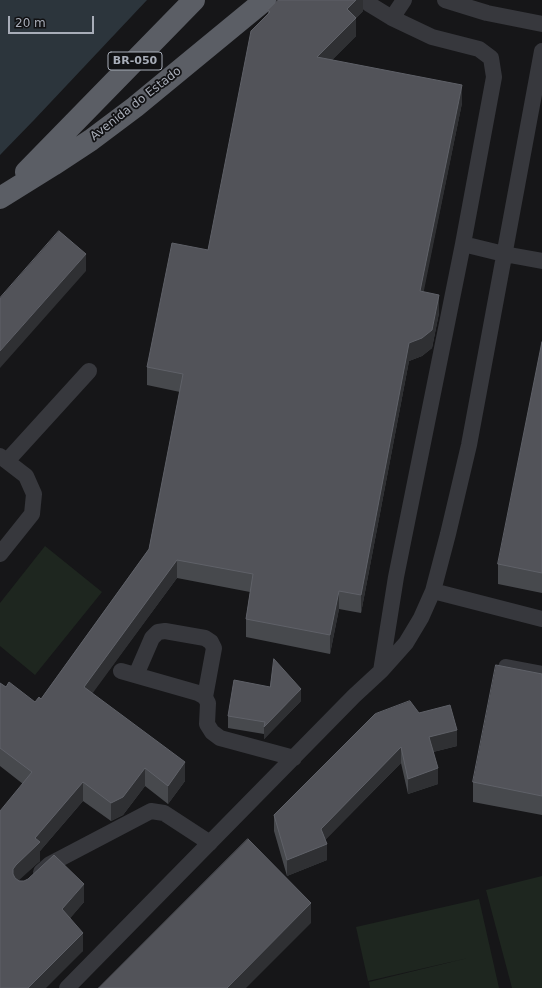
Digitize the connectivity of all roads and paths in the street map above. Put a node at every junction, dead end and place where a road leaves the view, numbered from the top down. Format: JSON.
{"nodes":[{"id":1,"x":194,"y":0,"type":"edge"},
{"id":2,"x":265,"y":0,"type":"edge"},
{"id":3,"x":404,"y":0,"type":"edge"},
{"id":4,"x":445,"y":0,"type":"edge"},
{"id":5,"x":369,"y":4,"type":"dead end"},
{"id":6,"x":392,"y":18,"type":"junction"},
{"id":7,"x":542,"y":24,"type":"edge"},
{"id":8,"x":542,"y":51,"type":"edge"},
{"id":9,"x":0,"y":198,"type":"edge"},
{"id":10,"x":463,"y":244,"type":"junction"},
{"id":11,"x":504,"y":254,"type":"junction"},
{"id":12,"x":542,"y":261,"type":"edge"},
{"id":13,"x":89,"y":371,"type":"dead end"},
{"id":14,"x":3,"y":459,"type":"edge"},
{"id":15,"x":0,"y":554,"type":"edge"},
{"id":16,"x":433,"y":591,"type":"junction"},
{"id":17,"x":542,"y":619,"type":"edge"},
{"id":18,"x":506,"y":667,"type":"edge"},
{"id":19,"x":381,"y":671,"type":"junction"},
{"id":20,"x":542,"y":674,"type":"edge"},
{"id":21,"x":205,"y":697,"type":"junction"},
{"id":22,"x":294,"y":758,"type":"junction"},
{"id":23,"x":210,"y":843,"type":"junction"},
{"id":24,"x":33,"y":880,"type":"edge"},
{"id":25,"x":67,"y":988,"type":"edge"}],
"edges":[{"from":1,"to":9,"type":"highway","number":"BR-050"},
{"from":2,"to":9,"type":"highway","name":"Avenida do Estado"},
{"from":3,"to":6,"type":"lane"},
{"from":4,"to":7,"type":"lane"},
{"from":5,"to":6,"type":"lane"},
{"from":6,"to":10,"type":"lane"},
{"from":8,"to":11,"type":"lane"},
{"from":10,"to":11,"type":"lane"},
{"from":10,"to":19,"type":"lane"},
{"from":11,"to":12,"type":"lane"},
{"from":11,"to":16,"type":"lane"},
{"from":13,"to":14,"type":"lane"},
{"from":14,"to":15,"type":"lane"},
{"from":16,"to":17,"type":"lane"},
{"from":16,"to":19,"type":"lane"},
{"from":18,"to":20,"type":"lane"},
{"from":19,"to":22,"type":"lane"},
{"from":21,"to":21,"type":"lane"},
{"from":21,"to":22,"type":"lane"},
{"from":22,"to":23,"type":"lane"},
{"from":23,"to":24,"type":"lane"},
{"from":23,"to":25,"type":"lane"}]}
